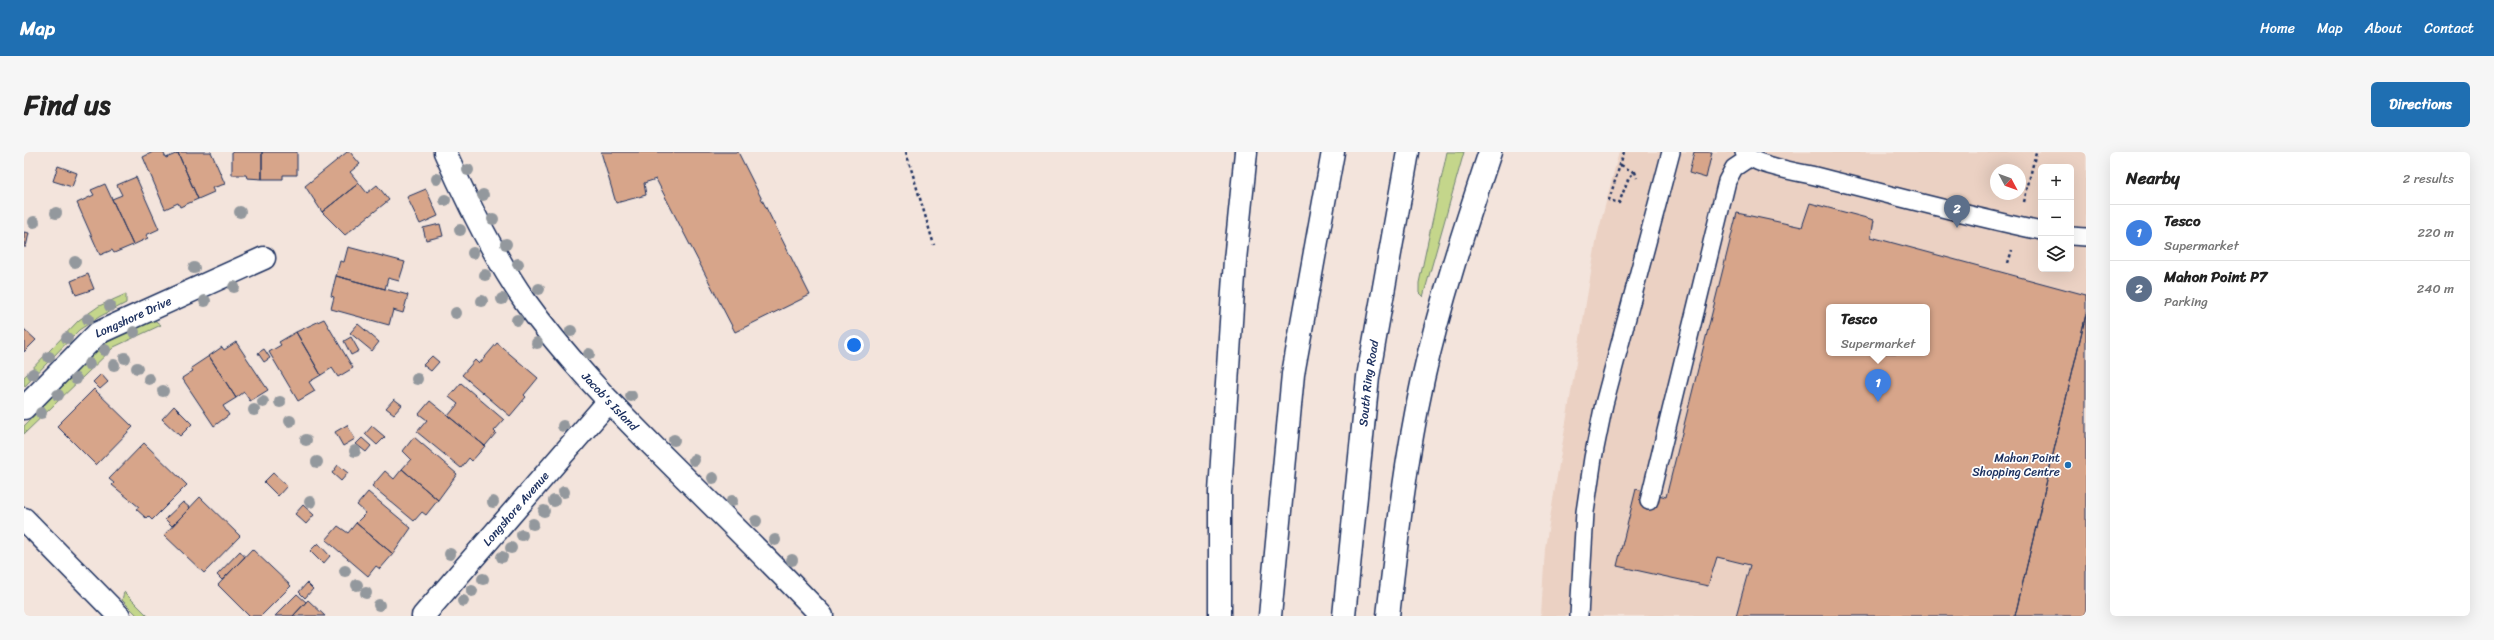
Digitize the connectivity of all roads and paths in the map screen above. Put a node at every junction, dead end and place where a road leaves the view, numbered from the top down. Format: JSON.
{"nodes":[{"id":1,"x":445,"y":152,"type":"edge"},
{"id":2,"x":906,"y":152,"type":"edge"},
{"id":3,"x":1246,"y":152,"type":"edge"},
{"id":4,"x":1333,"y":152,"type":"edge"},
{"id":5,"x":1408,"y":152,"type":"edge"},
{"id":6,"x":1490,"y":152,"type":"edge"},
{"id":7,"x":1624,"y":152,"type":"edge"},
{"id":8,"x":1671,"y":152,"type":"edge"},
{"id":9,"x":1746,"y":155,"type":"edge"},
{"id":10,"x":1662,"y":182,"type":"junction"},
{"id":11,"x":2038,"y":230,"type":"edge"},
{"id":12,"x":2074,"y":236,"type":"edge"},
{"id":13,"x":2086,"y":237,"type":"edge"},
{"id":14,"x":934,"y":245,"type":"dead end"},
{"id":15,"x":264,"y":258,"type":"dead end"},
{"id":16,"x":609,"y":401,"type":"junction"},
{"id":17,"x":24,"y":408,"type":"edge"},
{"id":18,"x":1649,"y":501,"type":"dead end"},
{"id":19,"x":24,"y":519,"type":"edge"},
{"id":20,"x":119,"y":616,"type":"edge"},
{"id":21,"x":422,"y":616,"type":"edge"},
{"id":22,"x":822,"y":616,"type":"edge"},
{"id":23,"x":1220,"y":616,"type":"edge"},
{"id":24,"x":1270,"y":616,"type":"edge"},
{"id":25,"x":1344,"y":616,"type":"edge"},
{"id":26,"x":1388,"y":616,"type":"edge"},
{"id":27,"x":1579,"y":616,"type":"edge"}],
"edges":[{"from":1,"to":16,"type":"main road","name":"Jacob's Island"},
{"from":2,"to":14,"type":"path"},
{"from":3,"to":23,"type":"main road"},
{"from":4,"to":24,"type":"main road"},
{"from":5,"to":25,"type":"main road","name":"South Ring Road"},
{"from":6,"to":26,"type":"main road"},
{"from":7,"to":10,"type":"path"},
{"from":8,"to":10,"type":"lane"},
{"from":9,"to":11,"type":"lane"},
{"from":9,"to":18,"type":"lane"},
{"from":10,"to":27,"type":"lane"},
{"from":12,"to":13,"type":"lane"},
{"from":15,"to":17,"type":"main road","name":"Longshore Drive"},
{"from":16,"to":21,"type":"main road","name":"Longshore Avenue"},
{"from":16,"to":22,"type":"main road","name":"Jacob's Island"},
{"from":19,"to":20,"type":"main road"}]}
